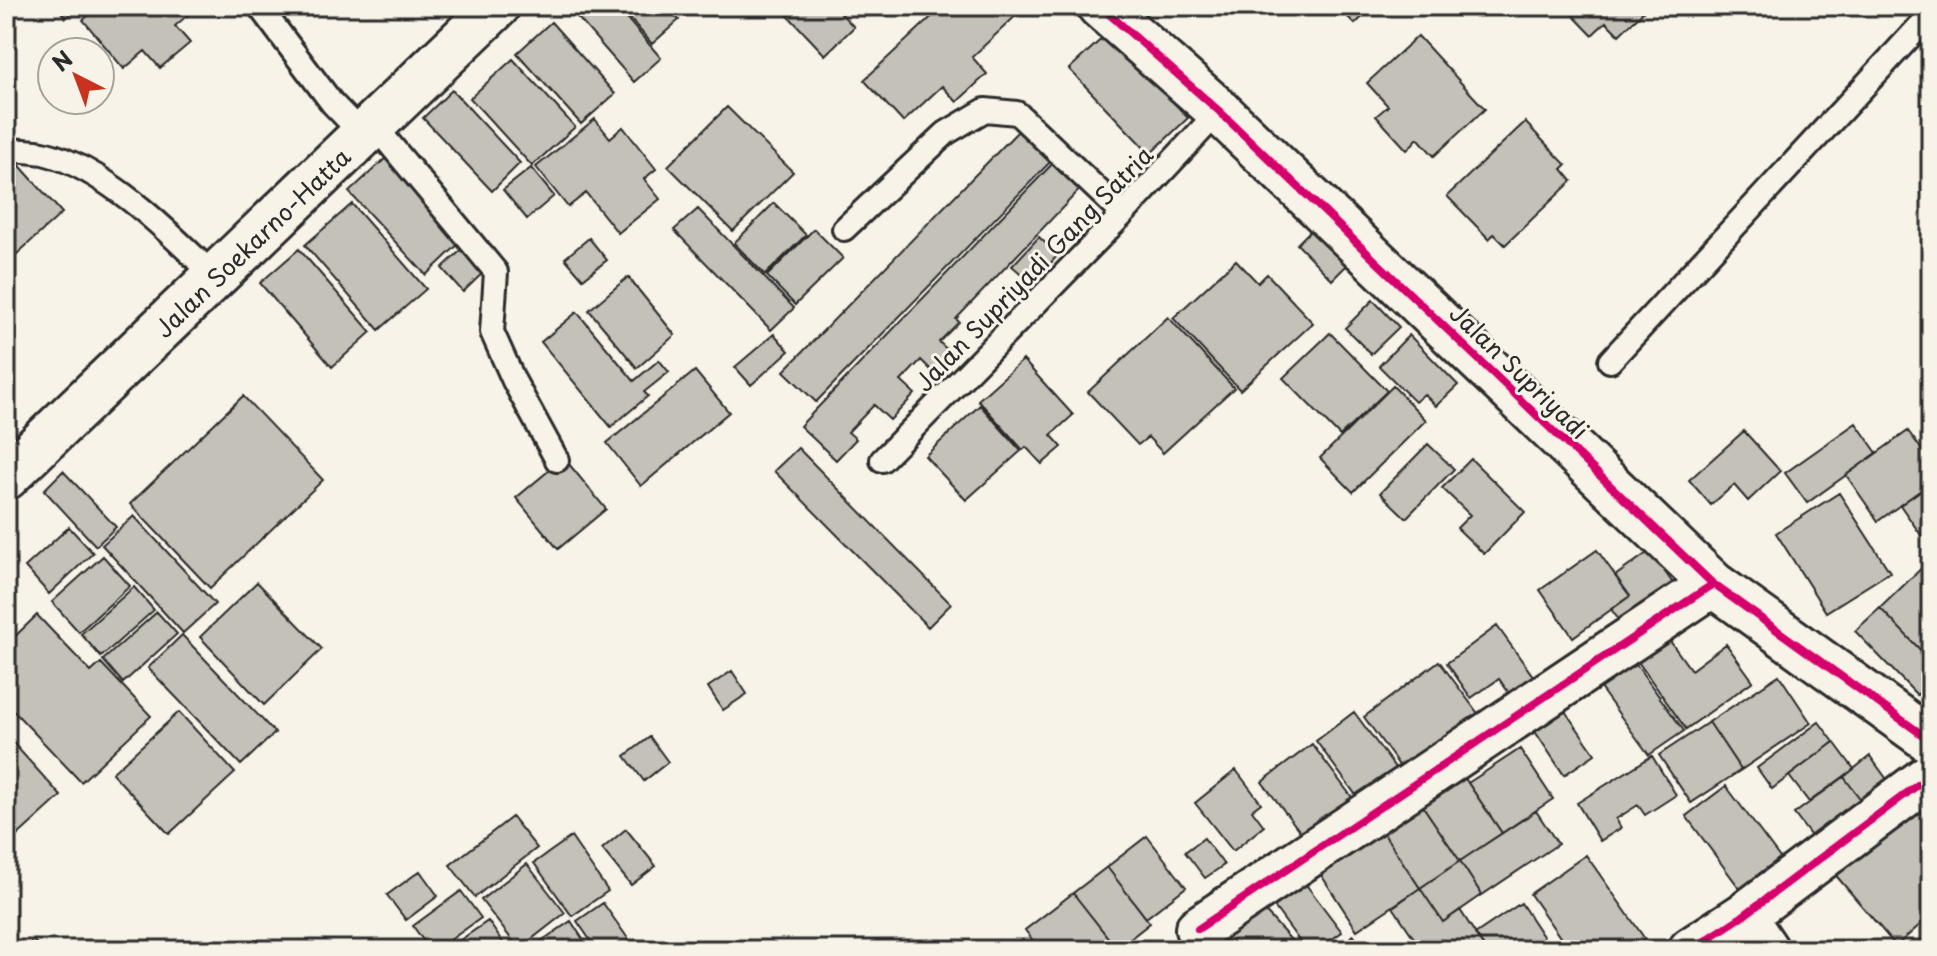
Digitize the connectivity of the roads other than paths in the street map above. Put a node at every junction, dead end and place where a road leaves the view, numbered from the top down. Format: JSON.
{"nodes":[{"id":1,"x":259,"y":6,"type":"edge"},
{"id":2,"x":497,"y":6,"type":"edge"},
{"id":3,"x":1100,"y":6,"type":"edge"},
{"id":4,"x":1931,"y":14,"type":"edge"},
{"id":5,"x":1219,"y":111,"type":"junction"},
{"id":6,"x":369,"y":130,"type":"junction"},
{"id":7,"x":6,"y":149,"type":"edge"},
{"id":8,"x":1123,"y":214,"type":"junction"},
{"id":9,"x":844,"y":229,"type":"dead end"},
{"id":10,"x":216,"y":278,"type":"junction"},
{"id":11,"x":1610,"y":361,"type":"dead end"},
{"id":12,"x":557,"y":460,"type":"dead end"},
{"id":13,"x":882,"y":460,"type":"dead end"},
{"id":14,"x":8,"y":472,"type":"edge"},
{"id":15,"x":1713,"y":584,"type":"junction"},
{"id":16,"x":1931,"y":741,"type":"edge"},
{"id":17,"x":1931,"y":775,"type":"edge"},
{"id":18,"x":1198,"y":929,"type":"dead end"},
{"id":19,"x":1755,"y":933,"type":"edge"},
{"id":20,"x":1691,"y":950,"type":"edge"}],
"edges":[{"from":1,"to":6,"type":"lane"},
{"from":2,"to":6,"type":"street","name":"Jalan Soekarno-Hatta"},
{"from":3,"to":5,"type":"street","name":"Jalan Supriyadi"},
{"from":4,"to":11,"type":"lane"},
{"from":5,"to":8,"type":"lane","name":"Jalan Supriyadi Gang Satria"},
{"from":5,"to":15,"type":"street","name":"Jalan Supriyadi"},
{"from":6,"to":10,"type":"street","name":"Jalan Soekarno-Hatta"},
{"from":6,"to":12,"type":"lane"},
{"from":7,"to":10,"type":"lane"},
{"from":8,"to":9,"type":"lane"},
{"from":8,"to":13,"type":"lane","name":"Jalan Supriyadi Gang Satria"},
{"from":10,"to":14,"type":"street","name":"Jalan Soekarno-Hatta"},
{"from":15,"to":16,"type":"street","name":"Jalan Supriyadi"},
{"from":15,"to":18,"type":"street"},
{"from":17,"to":19,"type":"street"},
{"from":19,"to":20,"type":"street"}]}
